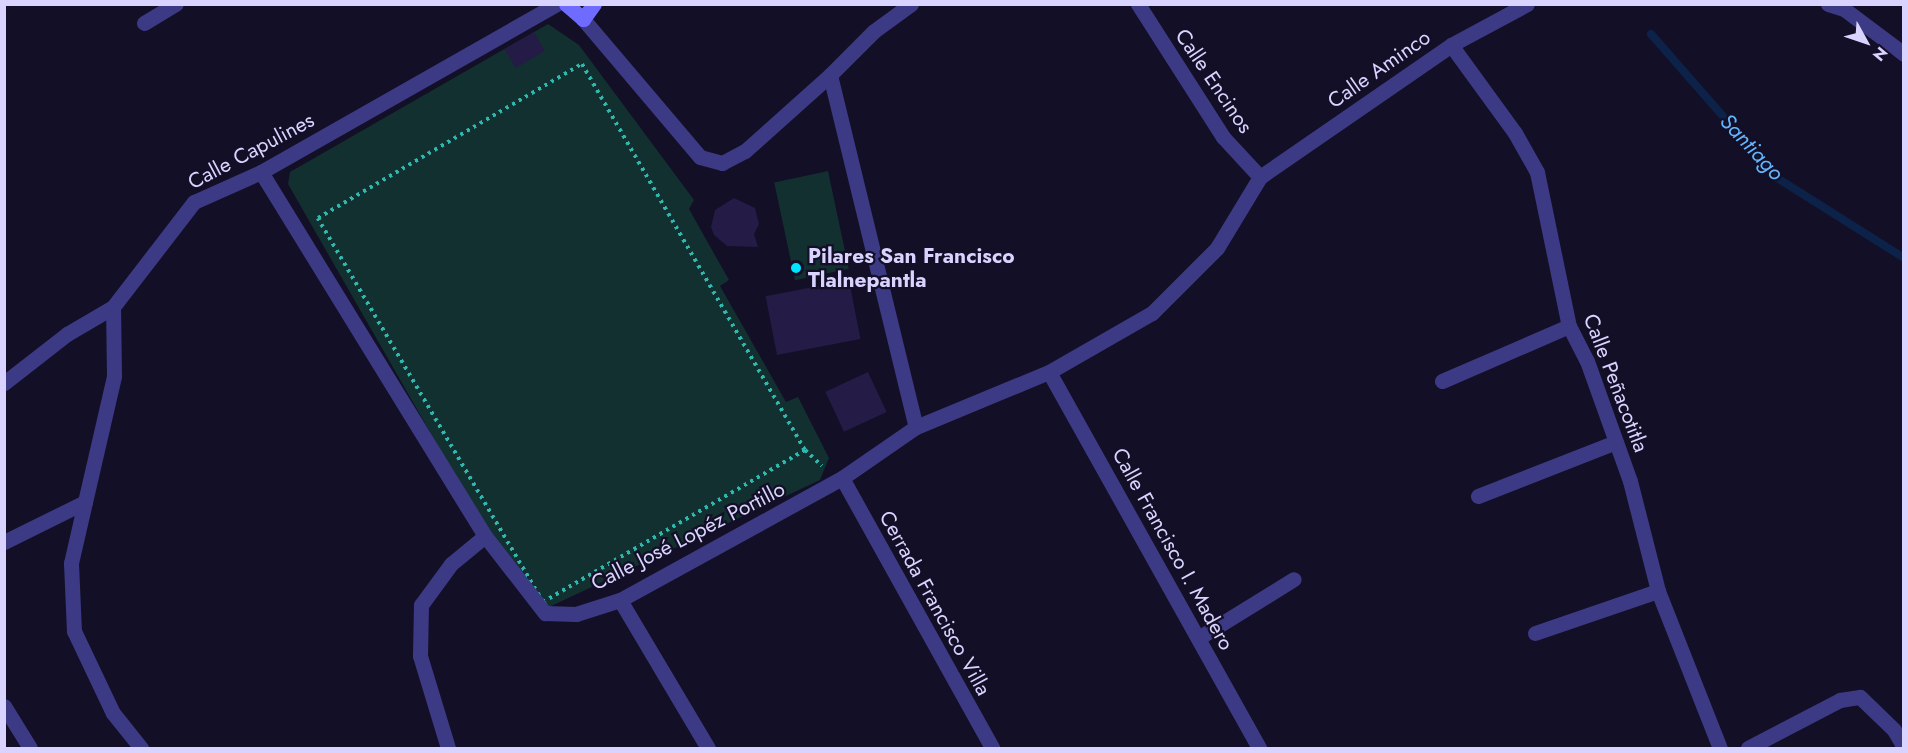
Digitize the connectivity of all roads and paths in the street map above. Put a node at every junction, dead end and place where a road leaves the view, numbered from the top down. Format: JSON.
{"nodes":[{"id":1,"x":176,"y":4,"type":"edge"},
{"id":2,"x":557,"y":4,"type":"edge"},
{"id":3,"x":566,"y":4,"type":"edge"},
{"id":4,"x":594,"y":4,"type":"edge"},
{"id":5,"x":910,"y":4,"type":"edge"},
{"id":6,"x":1138,"y":4,"type":"edge"},
{"id":7,"x":1527,"y":4,"type":"edge"},
{"id":8,"x":1828,"y":4,"type":"edge"},
{"id":9,"x":1844,"y":7,"type":"edge"},
{"id":10,"x":583,"y":19,"type":"junction"},
{"id":11,"x":144,"y":23,"type":"dead end"},
{"id":12,"x":1451,"y":45,"type":"junction"},
{"id":13,"x":1904,"y":54,"type":"edge"},
{"id":14,"x":830,"y":75,"type":"junction"},
{"id":15,"x":261,"y":172,"type":"junction"},
{"id":16,"x":1260,"y":177,"type":"junction"},
{"id":17,"x":318,"y":218,"type":"joint"},
{"id":18,"x":113,"y":307,"type":"junction"},
{"id":19,"x":1569,"y":326,"type":"junction"},
{"id":20,"x":1049,"y":372,"type":"junction"},
{"id":21,"x":1442,"y":381,"type":"dead end"},
{"id":22,"x":4,"y":382,"type":"edge"},
{"id":23,"x":916,"y":427,"type":"junction"},
{"id":24,"x":1616,"y":442,"type":"junction"},
{"id":25,"x":842,"y":478,"type":"junction"},
{"id":26,"x":1478,"y":496,"type":"dead end"},
{"id":27,"x":85,"y":502,"type":"junction"},
{"id":28,"x":485,"y":536,"type":"junction"},
{"id":29,"x":4,"y":542,"type":"edge"},
{"id":30,"x":1294,"y":579,"type":"dead end"},
{"id":31,"x":1658,"y":591,"type":"junction"},
{"id":32,"x":620,"y":600,"type":"junction"},
{"id":33,"x":1535,"y":633,"type":"dead end"},
{"id":34,"x":1200,"y":637,"type":"junction"},
{"id":35,"x":4,"y":706,"type":"edge"},
{"id":36,"x":1899,"y":728,"type":"edge"},
{"id":37,"x":1904,"y":747,"type":"edge"},
{"id":38,"x":30,"y":748,"type":"edge"},
{"id":39,"x":141,"y":748,"type":"edge"},
{"id":40,"x":448,"y":748,"type":"edge"},
{"id":41,"x":708,"y":748,"type":"edge"},
{"id":42,"x":992,"y":748,"type":"edge"},
{"id":43,"x":1259,"y":748,"type":"edge"},
{"id":44,"x":1720,"y":748,"type":"edge"},
{"id":45,"x":1748,"y":748,"type":"edge"}],
"edges":[{"from":1,"to":11,"type":"street"},
{"from":2,"to":15,"type":"street","name":"Calle Capulines"},
{"from":3,"to":10,"type":"main road"},
{"from":4,"to":10,"type":"main road"},
{"from":5,"to":14,"type":"street"},
{"from":6,"to":16,"type":"street","name":"Calle Encinos"},
{"from":7,"to":12,"type":"street","name":"Calle Aminco"},
{"from":8,"to":9,"type":"street"},
{"from":9,"to":13,"type":"street"},
{"from":10,"to":14,"type":"street"},
{"from":12,"to":16,"type":"street","name":"Calle Aminco"},
{"from":12,"to":19,"type":"street","name":"Calle Peñacotitla"},
{"from":14,"to":23,"type":"street"},
{"from":15,"to":18,"type":"street","name":"Calle Capulines"},
{"from":15,"to":28,"type":"street","name":"Calle José Lopéz Portillo"},
{"from":16,"to":20,"type":"street","name":"Calle José Lopéz Portillo"},
{"from":17,"to":17,"type":"path"},
{"from":18,"to":22,"type":"street","name":"Calle Capulines"},
{"from":18,"to":27,"type":"street"},
{"from":19,"to":21,"type":"street"},
{"from":19,"to":24,"type":"street","name":"Calle Peñacotitla"},
{"from":20,"to":23,"type":"street","name":"Calle José Lopéz Portillo"},
{"from":20,"to":34,"type":"street","name":"Calle Francisco I. Madero"},
{"from":23,"to":25,"type":"street","name":"Calle José Lopéz Portillo"},
{"from":24,"to":26,"type":"street"},
{"from":24,"to":31,"type":"street","name":"Calle Peñacotitla"},
{"from":25,"to":32,"type":"street","name":"Calle José Lopéz Portillo"},
{"from":25,"to":42,"type":"street","name":"Cerrada Francisco Villa"},
{"from":27,"to":29,"type":"street"},
{"from":27,"to":39,"type":"street"},
{"from":28,"to":32,"type":"street","name":"Calle José Lopéz Portillo"},
{"from":28,"to":40,"type":"street"},
{"from":30,"to":34,"type":"street"},
{"from":31,"to":33,"type":"street"},
{"from":31,"to":44,"type":"street","name":"Calle Peñacotitla"},
{"from":32,"to":41,"type":"street"},
{"from":34,"to":43,"type":"street","name":"Calle Francisco I. Madero"},
{"from":35,"to":38,"type":"street"},
{"from":36,"to":37,"type":"street"},
{"from":36,"to":45,"type":"street"}]}
